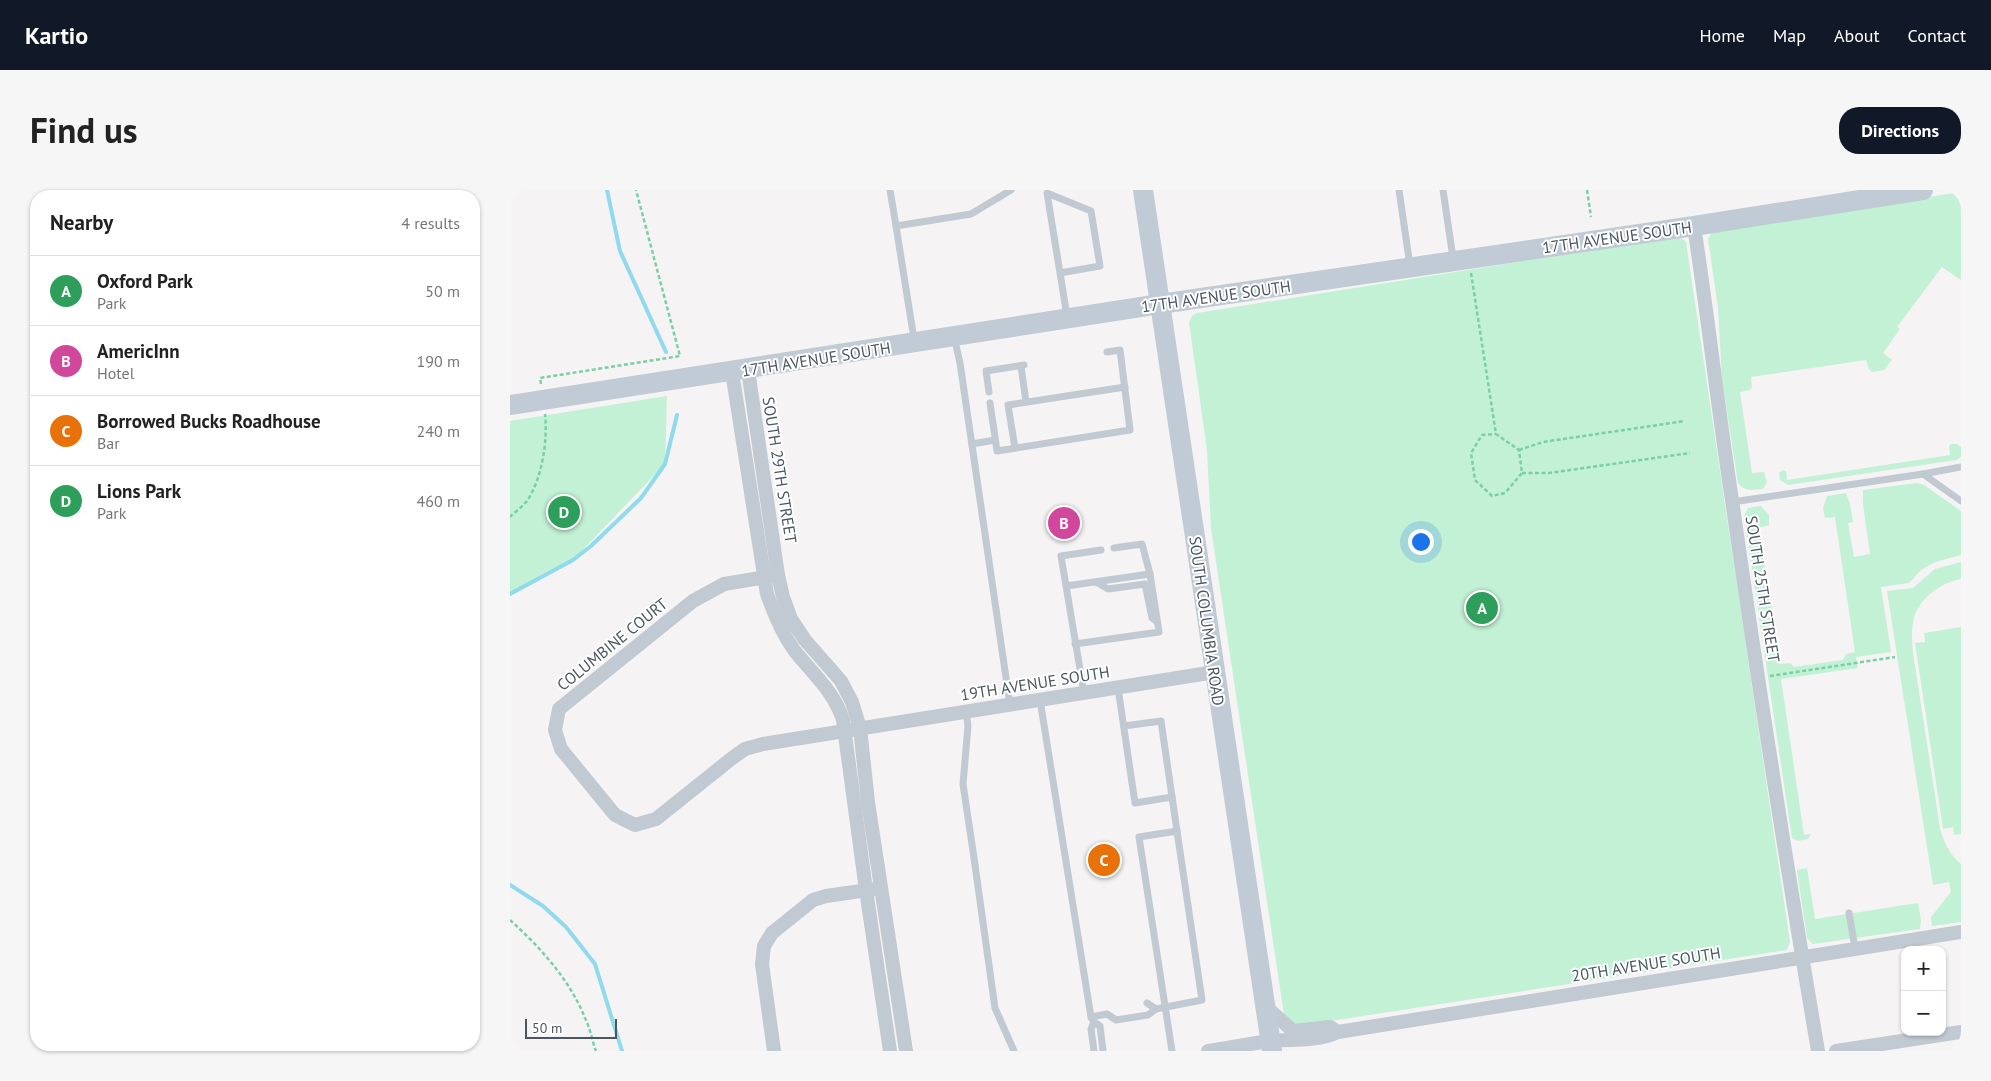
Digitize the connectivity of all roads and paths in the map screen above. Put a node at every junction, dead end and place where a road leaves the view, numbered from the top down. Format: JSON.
{"nodes":[{"id":1,"x":636,"y":190,"type":"edge"},
{"id":2,"x":890,"y":190,"type":"edge"},
{"id":3,"x":1012,"y":190,"type":"edge"},
{"id":4,"x":1144,"y":190,"type":"edge"},
{"id":5,"x":1400,"y":190,"type":"edge"},
{"id":6,"x":1443,"y":190,"type":"edge"},
{"id":7,"x":1587,"y":190,"type":"edge"},
{"id":8,"x":1923,"y":190,"type":"edge"},
{"id":9,"x":1044,"y":191,"type":"edge"},
{"id":10,"x":1591,"y":217,"type":"dead end"},
{"id":11,"x":896,"y":226,"type":"junction"},
{"id":12,"x":1694,"y":226,"type":"junction"},
{"id":13,"x":1461,"y":260,"type":"junction"},
{"id":14,"x":1410,"y":268,"type":"junction"},
{"id":15,"x":1060,"y":273,"type":"junction"},
{"id":16,"x":1160,"y":304,"type":"junction"},
{"id":17,"x":1067,"y":319,"type":"junction"},
{"id":18,"x":954,"y":337,"type":"junction"},
{"id":19,"x":915,"y":343,"type":"junction"},
{"id":20,"x":1107,"y":352,"type":"dead end"},
{"id":21,"x":740,"y":371,"type":"junction"},
{"id":22,"x":540,"y":378,"type":"dead end"},
{"id":23,"x":1125,"y":387,"type":"junction"},
{"id":24,"x":989,"y":392,"type":"dead end"},
{"id":25,"x":1026,"y":402,"type":"junction"},
{"id":26,"x":990,"y":403,"type":"dead end"},
{"id":27,"x":510,"y":405,"type":"edge"},
{"id":28,"x":1685,"y":420,"type":"dead end"},
{"id":29,"x":546,"y":423,"type":"dead end"},
{"id":30,"x":1496,"y":434,"type":"junction"},
{"id":31,"x":995,"y":440,"type":"junction"},
{"id":32,"x":972,"y":444,"type":"junction"},
{"id":33,"x":1015,"y":448,"type":"junction"},
{"id":34,"x":1519,"y":450,"type":"junction"},
{"id":35,"x":1690,"y":452,"type":"dead end"},
{"id":36,"x":1961,"y":468,"type":"edge"},
{"id":37,"x":1522,"y":473,"type":"junction"},
{"id":38,"x":1923,"y":474,"type":"junction"},
{"id":39,"x":1732,"y":502,"type":"junction"},
{"id":40,"x":1961,"y":502,"type":"edge"},
{"id":41,"x":510,"y":517,"type":"edge"},
{"id":42,"x":1114,"y":548,"type":"dead end"},
{"id":43,"x":1100,"y":550,"type":"dead end"},
{"id":44,"x":1150,"y":574,"type":"junction"},
{"id":45,"x":771,"y":576,"type":"junction"},
{"id":46,"x":1095,"y":581,"type":"junction"},
{"id":47,"x":1066,"y":586,"type":"junction"},
{"id":48,"x":1158,"y":623,"type":"junction"},
{"id":49,"x":1076,"y":644,"type":"junction"},
{"id":50,"x":1895,"y":657,"type":"dead end"},
{"id":51,"x":1215,"y":672,"type":"junction"},
{"id":52,"x":1759,"y":678,"type":"junction"},
{"id":53,"x":1118,"y":688,"type":"junction"},
{"id":54,"x":1084,"y":693,"type":"junction"},
{"id":55,"x":1040,"y":700,"type":"junction"},
{"id":56,"x":1010,"y":705,"type":"junction"},
{"id":57,"x":966,"y":712,"type":"junction"},
{"id":58,"x":1124,"y":726,"type":"junction"},
{"id":59,"x":860,"y":728,"type":"junction"},
{"id":60,"x":844,"y":731,"type":"junction"},
{"id":61,"x":1172,"y":797,"type":"junction"},
{"id":62,"x":1177,"y":831,"type":"junction"},
{"id":63,"x":881,"y":888,"type":"junction"},
{"id":64,"x":866,"y":890,"type":"junction"},
{"id":65,"x":1849,"y":913,"type":"dead end"},
{"id":66,"x":510,"y":920,"type":"edge"},
{"id":67,"x":1961,"y":932,"type":"edge"},
{"id":68,"x":1855,"y":948,"type":"junction"},
{"id":69,"x":1802,"y":957,"type":"junction"},
{"id":70,"x":1147,"y":1003,"type":"dead end"},
{"id":71,"x":1265,"y":1006,"type":"junction"},
{"id":72,"x":1164,"y":1007,"type":"junction"},
{"id":73,"x":1114,"y":1009,"type":"dead end"},
{"id":74,"x":1156,"y":1009,"type":"junction"},
{"id":75,"x":1106,"y":1014,"type":"junction"},
{"id":76,"x":1092,"y":1019,"type":"junction"},
{"id":77,"x":1338,"y":1032,"type":"junction"},
{"id":78,"x":1961,"y":1032,"type":"edge"},
{"id":79,"x":1272,"y":1046,"type":"edge"},
{"id":80,"x":596,"y":1051,"type":"edge"},
{"id":81,"x":774,"y":1051,"type":"edge"},
{"id":82,"x":890,"y":1051,"type":"edge"},
{"id":83,"x":906,"y":1051,"type":"edge"},
{"id":84,"x":1014,"y":1051,"type":"edge"},
{"id":85,"x":1094,"y":1051,"type":"edge"},
{"id":86,"x":1103,"y":1051,"type":"edge"},
{"id":87,"x":1172,"y":1051,"type":"edge"},
{"id":88,"x":1208,"y":1051,"type":"edge"},
{"id":89,"x":1818,"y":1051,"type":"edge"},
{"id":90,"x":1836,"y":1051,"type":"edge"}],
"edges":[{"from":1,"to":22,"type":"path"},
{"from":2,"to":11,"type":"lane"},
{"from":3,"to":11,"type":"lane"},
{"from":4,"to":16,"type":"street","name":"SOUTH COLUMBIA ROAD"},
{"from":5,"to":14,"type":"lane"},
{"from":6,"to":13,"type":"lane"},
{"from":7,"to":10,"type":"path"},
{"from":8,"to":12,"type":"street","name":"17TH AVENUE SOUTH"},
{"from":9,"to":15,"type":"lane"},
{"from":9,"to":15,"type":"lane"},
{"from":11,"to":19,"type":"lane"},
{"from":12,"to":13,"type":"street","name":"17TH AVENUE SOUTH"},
{"from":12,"to":39,"type":"street","name":"SOUTH 25TH STREET"},
{"from":13,"to":14,"type":"street","name":"17TH AVENUE SOUTH"},
{"from":13,"to":30,"type":"path"},
{"from":14,"to":16,"type":"street","name":"17TH AVENUE SOUTH"},
{"from":15,"to":17,"type":"lane"},
{"from":16,"to":17,"type":"street","name":"17TH AVENUE SOUTH"},
{"from":16,"to":51,"type":"street","name":"SOUTH COLUMBIA ROAD"},
{"from":17,"to":18,"type":"street","name":"17TH AVENUE SOUTH"},
{"from":18,"to":19,"type":"street","name":"17TH AVENUE SOUTH"},
{"from":18,"to":32,"type":"lane"},
{"from":19,"to":21,"type":"street","name":"17TH AVENUE SOUTH"},
{"from":20,"to":23,"type":"lane"},
{"from":21,"to":27,"type":"street","name":"17TH AVENUE SOUTH"},
{"from":21,"to":45,"type":"street","name":"SOUTH 29TH STREET"},
{"from":23,"to":25,"type":"lane"},
{"from":23,"to":33,"type":"lane"},
{"from":24,"to":25,"type":"lane"},
{"from":25,"to":33,"type":"lane"},
{"from":26,"to":31,"type":"lane"},
{"from":28,"to":34,"type":"path"},
{"from":29,"to":41,"type":"path"},
{"from":30,"to":34,"type":"path"},
{"from":30,"to":37,"type":"path"},
{"from":31,"to":32,"type":"lane"},
{"from":31,"to":33,"type":"lane"},
{"from":32,"to":56,"type":"lane"},
{"from":34,"to":37,"type":"path"},
{"from":35,"to":37,"type":"path"},
{"from":36,"to":38,"type":"lane"},
{"from":38,"to":39,"type":"lane"},
{"from":38,"to":40,"type":"lane"},
{"from":39,"to":52,"type":"street","name":"SOUTH 25TH STREET"},
{"from":42,"to":44,"type":"lane"},
{"from":43,"to":47,"type":"lane"},
{"from":44,"to":46,"type":"lane"},
{"from":44,"to":48,"type":"lane"},
{"from":45,"to":59,"type":"street","name":"SOUTH 29TH STREET"},
{"from":45,"to":60,"type":"street","name":"SOUTH 29TH STREET"},
{"from":45,"to":60,"type":"street","name":"COLUMBINE COURT"},
{"from":46,"to":47,"type":"lane"},
{"from":46,"to":48,"type":"lane"},
{"from":47,"to":49,"type":"lane"},
{"from":48,"to":49,"type":"lane"},
{"from":49,"to":54,"type":"lane"},
{"from":50,"to":52,"type":"path"},
{"from":51,"to":53,"type":"street","name":"19TH AVENUE SOUTH"},
{"from":51,"to":71,"type":"street","name":"SOUTH COLUMBIA ROAD"},
{"from":52,"to":69,"type":"street","name":"SOUTH 25TH STREET"},
{"from":53,"to":54,"type":"street","name":"19TH AVENUE SOUTH"},
{"from":53,"to":58,"type":"lane"},
{"from":54,"to":55,"type":"street","name":"19TH AVENUE SOUTH"},
{"from":55,"to":56,"type":"street","name":"19TH AVENUE SOUTH"},
{"from":55,"to":76,"type":"lane"},
{"from":56,"to":57,"type":"street","name":"19TH AVENUE SOUTH"},
{"from":57,"to":59,"type":"street","name":"19TH AVENUE SOUTH"},
{"from":57,"to":84,"type":"lane"},
{"from":58,"to":61,"type":"lane"},
{"from":58,"to":61,"type":"lane"},
{"from":59,"to":60,"type":"street"},
{"from":59,"to":63,"type":"street","name":"SOUTH 29TH STREET"},
{"from":60,"to":64,"type":"street","name":"SOUTH 29TH STREET"},
{"from":61,"to":62,"type":"lane"},
{"from":62,"to":72,"type":"lane"},
{"from":62,"to":72,"type":"lane"},
{"from":63,"to":64,"type":"street"},
{"from":63,"to":83,"type":"street","name":"SOUTH 29TH STREET"},
{"from":64,"to":81,"type":"street"},
{"from":64,"to":82,"type":"street","name":"SOUTH 29TH STREET"},
{"from":65,"to":68,"type":"lane"},
{"from":66,"to":80,"type":"path"},
{"from":67,"to":68,"type":"street","name":"20TH AVENUE SOUTH"},
{"from":68,"to":69,"type":"street","name":"20TH AVENUE SOUTH"},
{"from":69,"to":77,"type":"street","name":"20TH AVENUE SOUTH"},
{"from":69,"to":89,"type":"street","name":"SOUTH 25TH STREET"},
{"from":70,"to":74,"type":"lane"},
{"from":71,"to":77,"type":"street","name":"20TH AVENUE SOUTH"},
{"from":71,"to":79,"type":"street","name":"SOUTH COLUMBIA ROAD"},
{"from":72,"to":74,"type":"lane"},
{"from":72,"to":87,"type":"lane"},
{"from":73,"to":75,"type":"lane"},
{"from":74,"to":75,"type":"lane"},
{"from":75,"to":76,"type":"lane"},
{"from":76,"to":85,"type":"lane"},
{"from":76,"to":86,"type":"lane"},
{"from":77,"to":79,"type":"street","name":"20TH AVENUE SOUTH"},
{"from":78,"to":90,"type":"street"},
{"from":79,"to":88,"type":"street","name":"20TH AVENUE SOUTH"}]}
